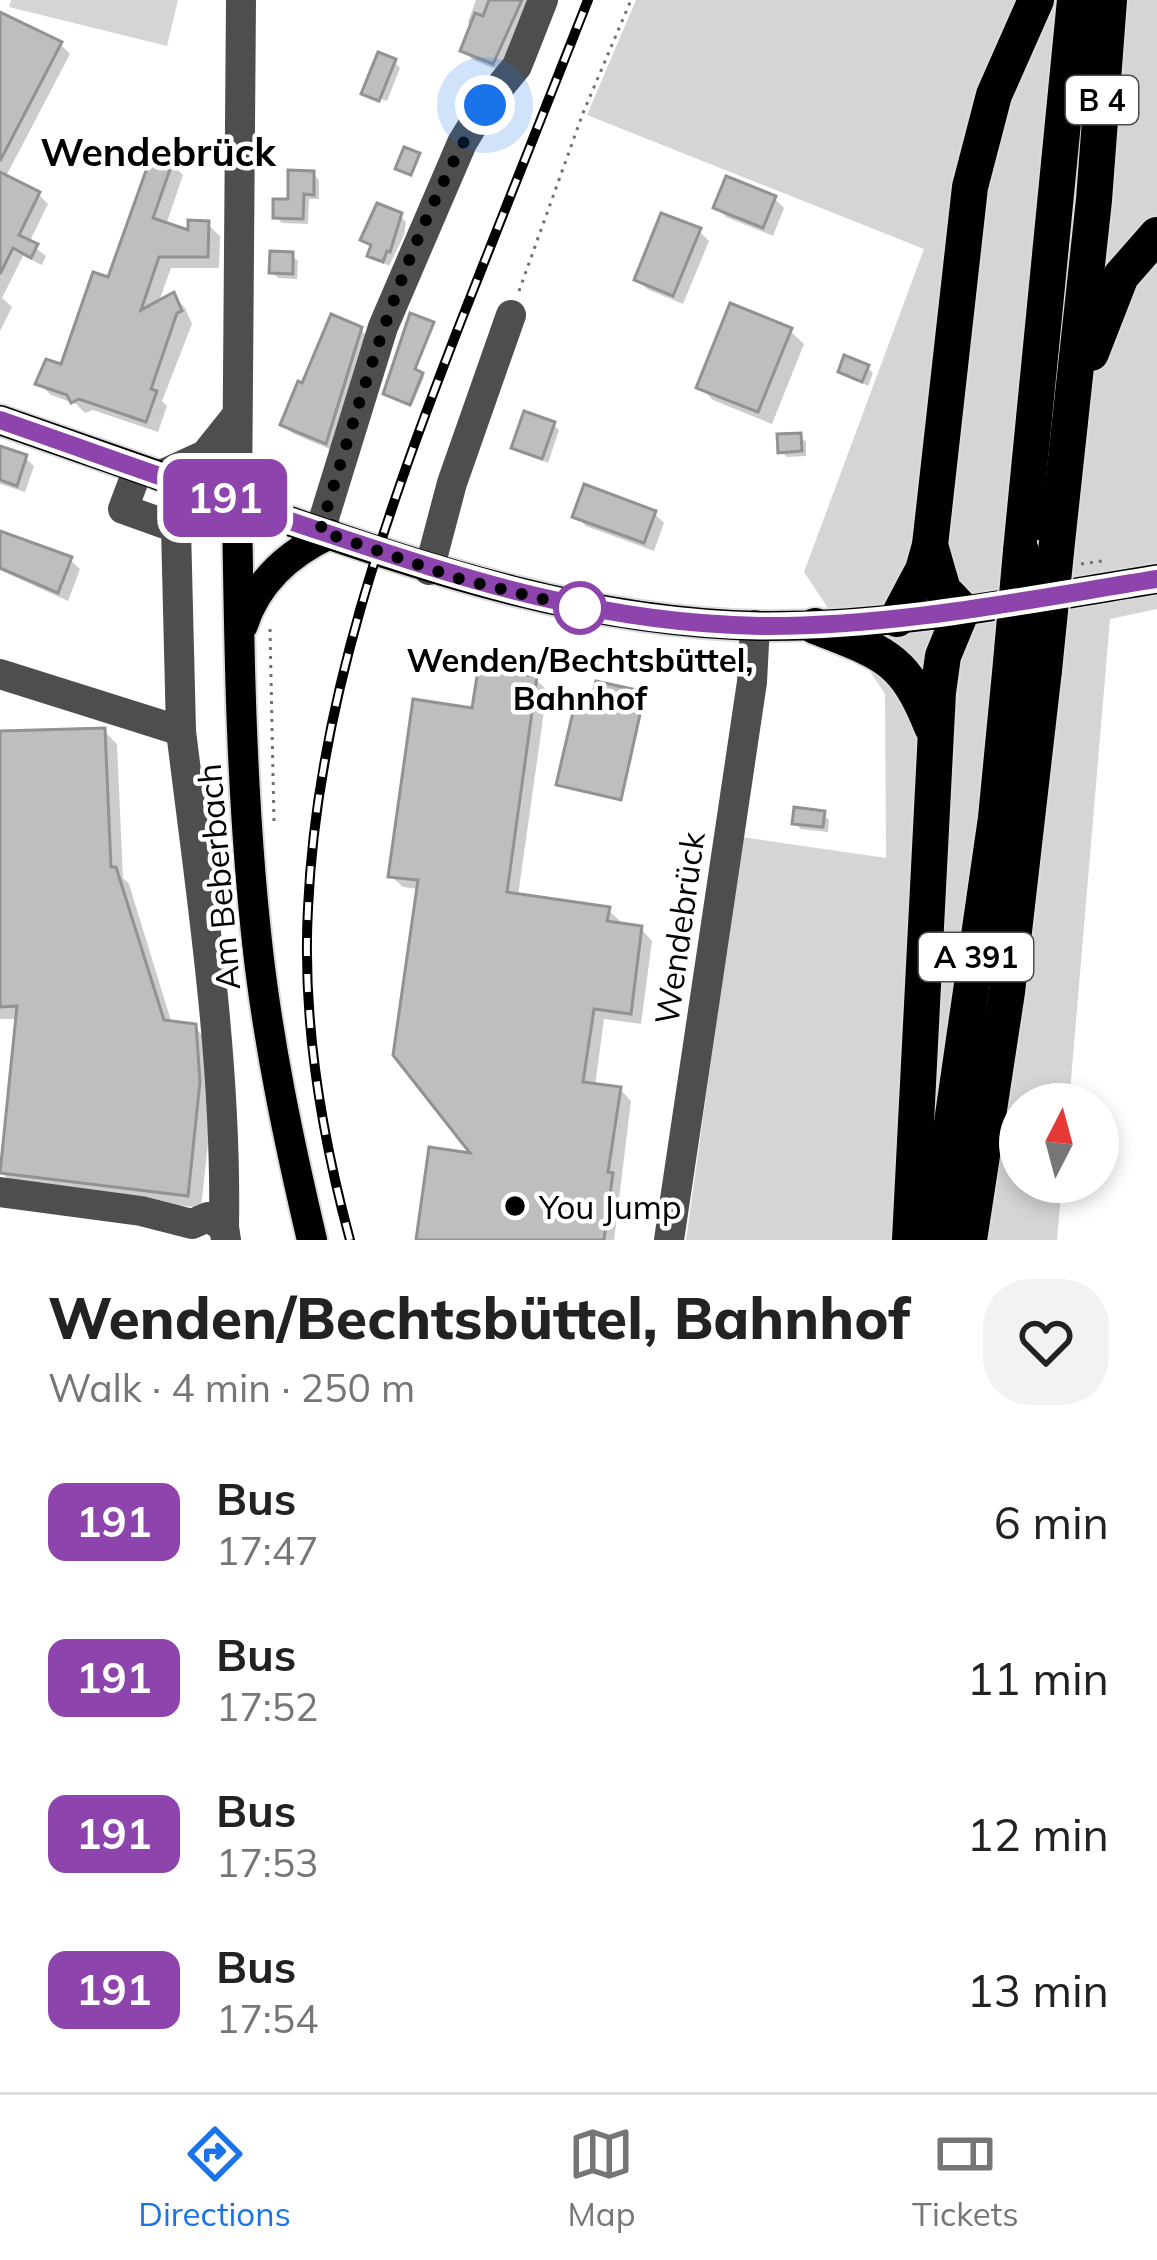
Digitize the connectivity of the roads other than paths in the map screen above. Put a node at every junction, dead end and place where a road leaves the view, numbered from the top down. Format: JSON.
{"nodes":[{"id":1,"x":241,"y":0,"type":"edge"},
{"id":2,"x":543,"y":0,"type":"edge"},
{"id":3,"x":1036,"y":0,"type":"edge"},
{"id":4,"x":1075,"y":0,"type":"edge"},
{"id":5,"x":1108,"y":0,"type":"edge"},
{"id":6,"x":1094,"y":200,"type":"joint"},
{"id":7,"x":1157,"y":235,"type":"edge"},
{"id":8,"x":511,"y":315,"type":"road end"},
{"id":9,"x":1072,"y":407,"type":"junction"},
{"id":10,"x":237,"y":416,"type":"junction"},
{"id":11,"x":0,"y":420,"type":"edge"},
{"id":12,"x":148,"y":472,"type":"junction"},
{"id":13,"x":238,"y":503,"type":"junction"},
{"id":14,"x":325,"y":533,"type":"junction"},
{"id":15,"x":930,"y":544,"type":"junction"},
{"id":16,"x":429,"y":570,"type":"junction"},
{"id":17,"x":1157,"y":579,"type":"edge"},
{"id":18,"x":962,"y":610,"type":"junction"},
{"id":19,"x":897,"y":619,"type":"junction"},
{"id":20,"x":754,"y":626,"type":"junction"},
{"id":21,"x":814,"y":626,"type":"junction"},
{"id":22,"x":239,"y":636,"type":"junction"},
{"id":23,"x":1027,"y":672,"type":"junction"},
{"id":24,"x":0,"y":674,"type":"edge"},
{"id":25,"x":182,"y":731,"type":"junction"},
{"id":26,"x":935,"y":733,"type":"junction"},
{"id":27,"x":0,"y":1192,"type":"edge"},
{"id":28,"x":214,"y":1232,"type":"edge"},
{"id":29,"x":312,"y":1240,"type":"edge"},
{"id":30,"x":670,"y":1240,"type":"edge"},
{"id":31,"x":910,"y":1240,"type":"edge"},
{"id":32,"x":935,"y":1240,"type":"edge"},
{"id":33,"x":969,"y":1240,"type":"edge"}],
"edges":[{"from":1,"to":10,"type":"street"},
{"from":2,"to":14,"type":"street"},
{"from":3,"to":15,"type":"highway"},
{"from":4,"to":23,"type":"highway","number":"A 391","bridge":true},
{"from":5,"to":6,"type":"highway","number":"B 4"},
{"from":6,"to":9,"type":"highway","number":"A 391"},
{"from":7,"to":9,"type":"highway"},
{"from":8,"to":16,"type":"street"},
{"from":9,"to":23,"type":"highway","number":"A 391","bridge":true},
{"from":10,"to":12,"type":"street"},
{"from":10,"to":13,"type":"street"},
{"from":11,"to":12,"type":"main road"},
{"from":12,"to":13,"type":"main road"},
{"from":12,"to":25,"type":"street"},
{"from":13,"to":14,"type":"main road"},
{"from":13,"to":22,"type":"main road","name":"Am Beberbach"},
{"from":14,"to":16,"type":"main road"},
{"from":14,"to":22,"type":"main road"},
{"from":15,"to":18,"type":"highway"},
{"from":15,"to":19,"type":"highway"},
{"from":16,"to":20,"type":"main road"},
{"from":17,"to":18,"type":"main road"},
{"from":18,"to":19,"type":"main road"},
{"from":18,"to":26,"type":"highway"},
{"from":19,"to":21,"type":"main road"},
{"from":20,"to":21,"type":"main road"},
{"from":20,"to":30,"type":"street","name":"Wendebrück"},
{"from":21,"to":26,"type":"highway"},
{"from":22,"to":29,"type":"main road","name":"Am Beberbach"},
{"from":23,"to":32,"type":"highway","number":"A 391"},
{"from":23,"to":33,"type":"highway","number":"A 391"},
{"from":24,"to":25,"type":"street"},
{"from":25,"to":28,"type":"street"},
{"from":26,"to":31,"type":"highway"},
{"from":27,"to":28,"type":"street"}]}
